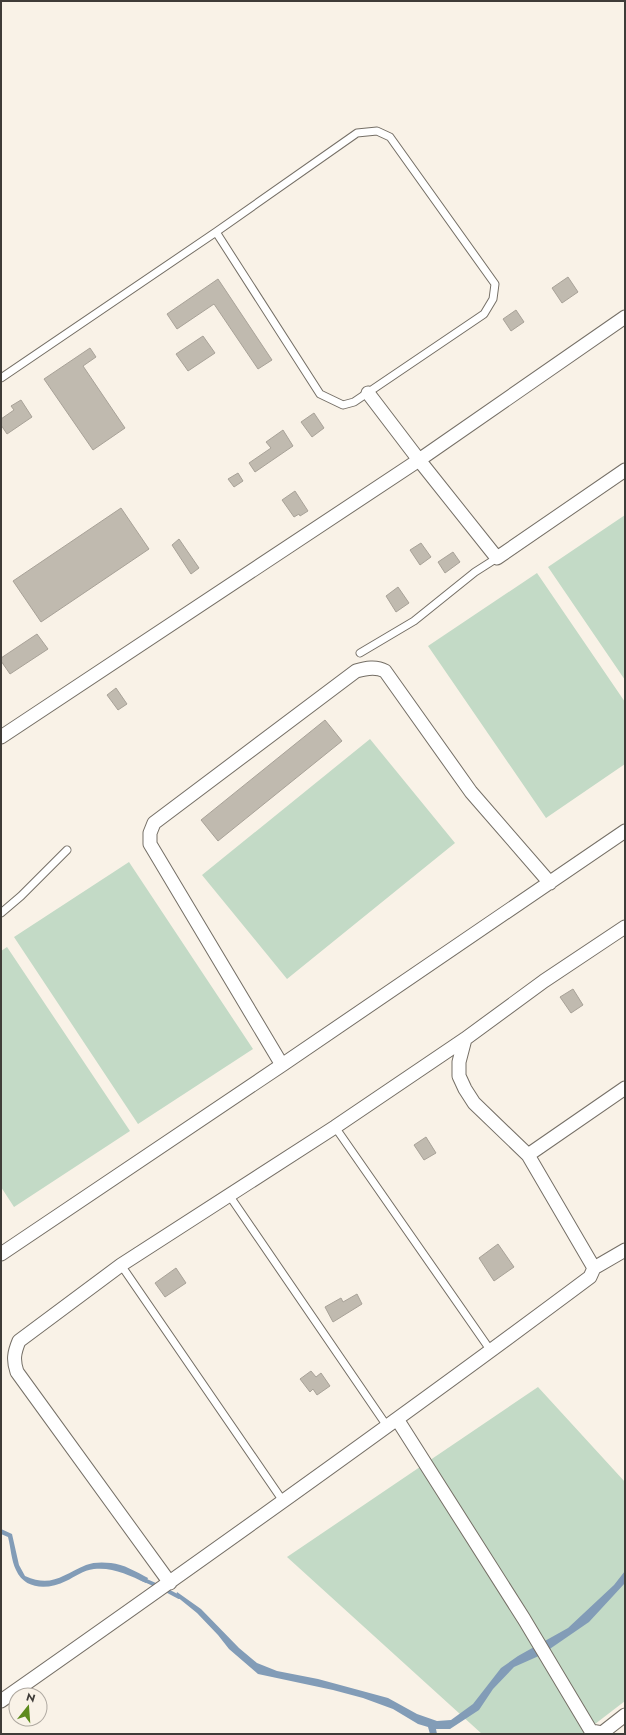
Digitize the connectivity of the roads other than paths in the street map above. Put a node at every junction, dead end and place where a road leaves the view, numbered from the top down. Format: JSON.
{"nodes":[{"id":1,"x":216,"y":232,"type":"junction"},
{"id":2,"x":625,"y":317,"type":"edge"},
{"id":3,"x":1,"y":378,"type":"edge"},
{"id":4,"x":368,"y":393,"type":"junction"},
{"id":5,"x":419,"y":460,"type":"junction"},
{"id":6,"x":625,"y":470,"type":"edge"},
{"id":7,"x":497,"y":558,"type":"junction"},
{"id":8,"x":360,"y":653,"type":"dead end"},
{"id":9,"x":1,"y":737,"type":"edge"},
{"id":10,"x":625,"y":831,"type":"edge"},
{"id":11,"x":67,"y":850,"type":"dead end"},
{"id":12,"x":550,"y":883,"type":"junction"},
{"id":13,"x":1,"y":913,"type":"edge"},
{"id":14,"x":625,"y":927,"type":"edge"},
{"id":15,"x":465,"y":1039,"type":"junction"},
{"id":16,"x":282,"y":1065,"type":"junction"},
{"id":17,"x":625,"y":1088,"type":"edge"},
{"id":18,"x":335,"y":1127,"type":"junction"},
{"id":19,"x":528,"y":1155,"type":"junction"},
{"id":20,"x":229,"y":1195,"type":"junction"},
{"id":21,"x":625,"y":1250,"type":"edge"},
{"id":22,"x":1,"y":1254,"type":"edge"},
{"id":23,"x":121,"y":1265,"type":"junction"},
{"id":24,"x":594,"y":1268,"type":"junction"},
{"id":25,"x":491,"y":1352,"type":"junction"},
{"id":26,"x":392,"y":1422,"type":"junction"},
{"id":27,"x":283,"y":1501,"type":"junction"},
{"id":28,"x":164,"y":1586,"type":"junction"},
{"id":29,"x":1,"y":1701,"type":"edge"},
{"id":30,"x":625,"y":1715,"type":"edge"}],
"edges":[{"from":1,"to":3,"type":"lane"},
{"from":1,"to":4,"type":"lane"},
{"from":1,"to":4,"type":"lane"},
{"from":2,"to":5,"type":"street"},
{"from":4,"to":5,"type":"street"},
{"from":5,"to":7,"type":"street"},
{"from":5,"to":9,"type":"street"},
{"from":6,"to":7,"type":"street"},
{"from":7,"to":8,"type":"lane"},
{"from":10,"to":12,"type":"street"},
{"from":11,"to":13,"type":"lane"},
{"from":12,"to":16,"type":"street"},
{"from":12,"to":16,"type":"street"},
{"from":14,"to":15,"type":"street"},
{"from":15,"to":18,"type":"street"},
{"from":15,"to":19,"type":"street"},
{"from":16,"to":22,"type":"street"},
{"from":17,"to":19,"type":"street"},
{"from":18,"to":20,"type":"street"},
{"from":18,"to":25,"type":"lane"},
{"from":19,"to":24,"type":"street"},
{"from":20,"to":23,"type":"street"},
{"from":20,"to":26,"type":"lane"},
{"from":21,"to":24,"type":"street"},
{"from":23,"to":27,"type":"lane"},
{"from":23,"to":28,"type":"street"},
{"from":24,"to":25,"type":"street"},
{"from":25,"to":26,"type":"street"},
{"from":26,"to":27,"type":"street"},
{"from":26,"to":30,"type":"street"},
{"from":27,"to":28,"type":"street"},
{"from":28,"to":29,"type":"street"}]}
